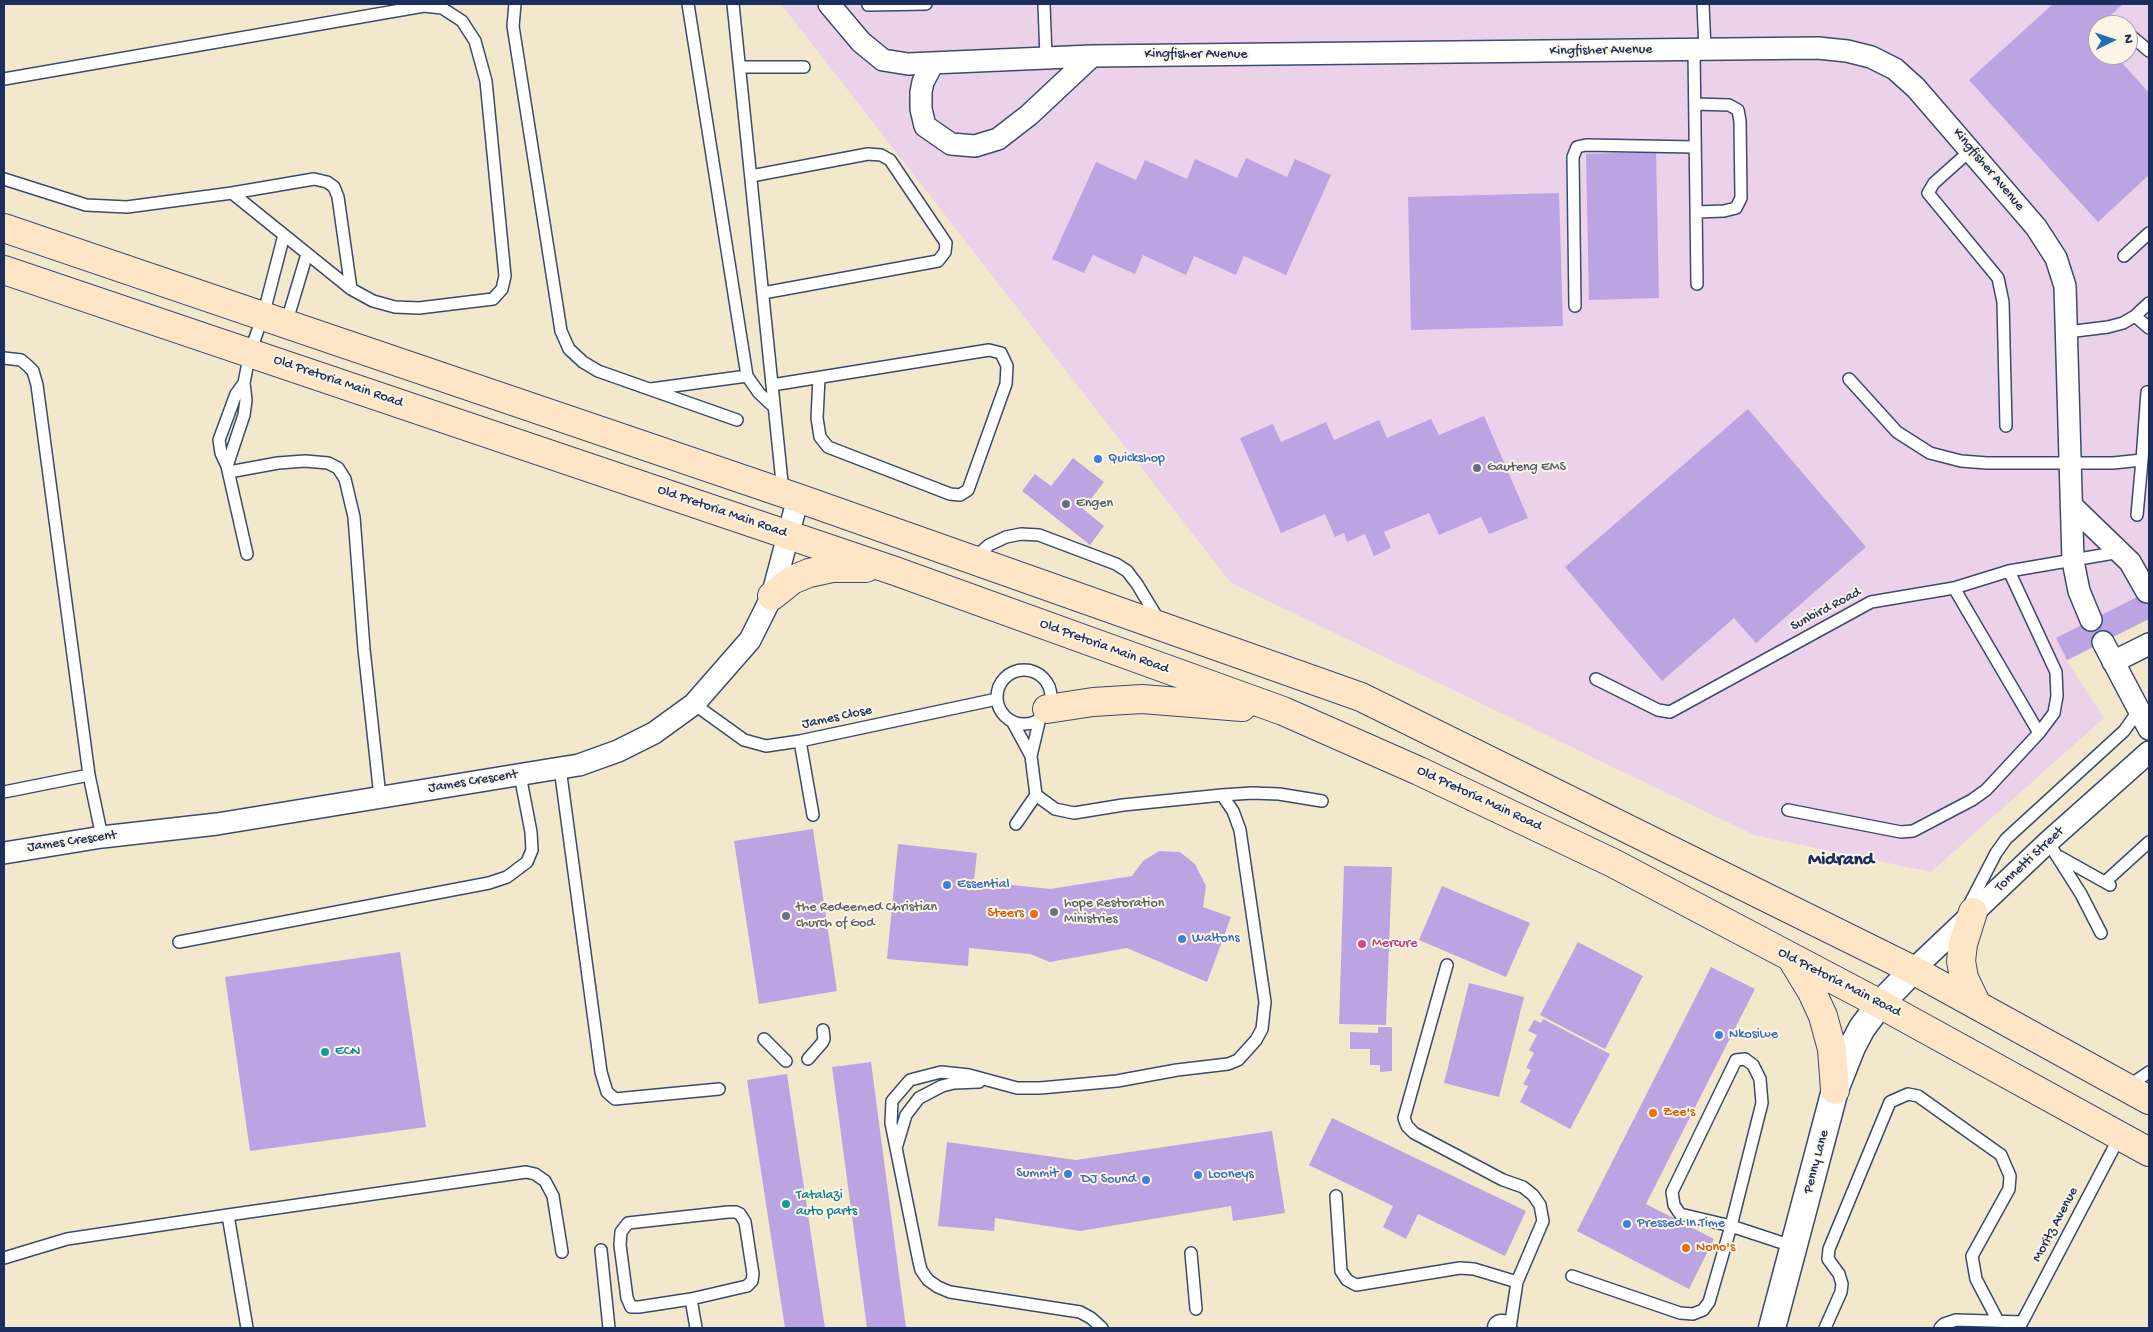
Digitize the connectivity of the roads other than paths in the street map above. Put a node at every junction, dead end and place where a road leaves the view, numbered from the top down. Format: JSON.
{"nodes":[{"id":1,"x":516,"y":4,"type":"edge"},
{"id":2,"x":688,"y":4,"type":"edge"},
{"id":3,"x":733,"y":4,"type":"edge"},
{"id":4,"x":829,"y":4,"type":"edge"},
{"id":5,"x":926,"y":4,"type":"edge"},
{"id":6,"x":1044,"y":4,"type":"edge"},
{"id":7,"x":1703,"y":4,"type":"edge"},
{"id":8,"x":868,"y":5,"type":"edge"},
{"id":9,"x":2138,"y":41,"type":"edge"},
{"id":10,"x":1700,"y":50,"type":"junction"},
{"id":11,"x":2149,"y":51,"type":"edge"},
{"id":12,"x":1092,"y":56,"type":"junction"},
{"id":13,"x":1046,"y":57,"type":"junction"},
{"id":14,"x":933,"y":63,"type":"junction"},
{"id":15,"x":804,"y":67,"type":"dead end"},
{"id":16,"x":740,"y":68,"type":"junction"},
{"id":17,"x":4,"y":79,"type":"edge"},
{"id":18,"x":1695,"y":104,"type":"junction"},
{"id":19,"x":1695,"y":147,"type":"junction"},
{"id":20,"x":1971,"y":150,"type":"junction"},
{"id":21,"x":751,"y":176,"type":"junction"},
{"id":22,"x":4,"y":179,"type":"edge"},
{"id":23,"x":232,"y":193,"type":"junction"},
{"id":24,"x":1696,"y":212,"type":"junction"},
{"id":25,"x":4,"y":228,"type":"edge"},
{"id":26,"x":2149,"y":234,"type":"edge"},
{"id":27,"x":284,"y":235,"type":"junction"},
{"id":28,"x":307,"y":254,"type":"junction"},
{"id":29,"x":2124,"y":256,"type":"dead end"},
{"id":30,"x":4,"y":270,"type":"edge"},
{"id":31,"x":1697,"y":284,"type":"dead end"},
{"id":32,"x":351,"y":289,"type":"junction"},
{"id":33,"x":763,"y":293,"type":"junction"},
{"id":34,"x":2149,"y":303,"type":"edge"},
{"id":35,"x":1575,"y":306,"type":"dead end"},
{"id":36,"x":2135,"y":316,"type":"junction"},
{"id":37,"x":275,"y":320,"type":"junction"},
{"id":38,"x":2149,"y":328,"type":"edge"},
{"id":39,"x":2067,"y":332,"type":"junction"},
{"id":40,"x":250,"y":352,"type":"junction"},
{"id":41,"x":4,"y":358,"type":"edge"},
{"id":42,"x":748,"y":376,"type":"junction"},
{"id":43,"x":818,"y":378,"type":"junction"},
{"id":44,"x":1849,"y":379,"type":"dead end"},
{"id":45,"x":772,"y":385,"type":"junction"},
{"id":46,"x":649,"y":389,"type":"junction"},
{"id":47,"x":2147,"y":392,"type":"dead end"},
{"id":48,"x":774,"y":407,"type":"junction"},
{"id":49,"x":737,"y":420,"type":"dead end"},
{"id":50,"x":2006,"y":426,"type":"dead end"},
{"id":51,"x":2142,"y":460,"type":"junction"},
{"id":52,"x":2069,"y":462,"type":"junction"},
{"id":53,"x":228,"y":469,"type":"junction"},
{"id":54,"x":790,"y":496,"type":"junction"},
{"id":55,"x":2072,"y":506,"type":"junction"},
{"id":56,"x":2137,"y":515,"type":"dead end"},
{"id":57,"x":788,"y":534,"type":"junction"},
{"id":58,"x":2120,"y":552,"type":"junction"},
{"id":59,"x":247,"y":554,"type":"dead end"},
{"id":60,"x":972,"y":560,"type":"junction"},
{"id":61,"x":2073,"y":561,"type":"junction"},
{"id":62,"x":895,"y":571,"type":"junction"},
{"id":63,"x":2009,"y":571,"type":"junction"},
{"id":64,"x":1954,"y":588,"type":"junction"},
{"id":65,"x":2147,"y":592,"type":"dead end"},
{"id":66,"x":772,"y":596,"type":"junction"},
{"id":67,"x":2091,"y":620,"type":"dead end"},
{"id":68,"x":1162,"y":627,"type":"junction"},
{"id":69,"x":2103,"y":642,"type":"dead end"},
{"id":70,"x":2149,"y":644,"type":"edge"},
{"id":71,"x":2113,"y":662,"type":"junction"},
{"id":72,"x":1596,"y":679,"type":"dead end"},
{"id":73,"x":997,"y":699,"type":"junction"},
{"id":74,"x":694,"y":704,"type":"junction"},
{"id":75,"x":2139,"y":710,"type":"junction"},
{"id":76,"x":1283,"y":712,"type":"junction"},
{"id":77,"x":1044,"y":714,"type":"junction"},
{"id":78,"x":1012,"y":721,"type":"junction"},
{"id":79,"x":2149,"y":729,"type":"edge"},
{"id":80,"x":2039,"y":733,"type":"junction"},
{"id":81,"x":800,"y":741,"type":"junction"},
{"id":82,"x":2149,"y":752,"type":"edge"},
{"id":83,"x":1031,"y":756,"type":"junction"},
{"id":84,"x":560,"y":768,"type":"junction"},
{"id":85,"x":89,"y":775,"type":"junction"},
{"id":86,"x":520,"y":775,"type":"junction"},
{"id":87,"x":4,"y":792,"type":"edge"},
{"id":88,"x":1036,"y":795,"type":"junction"},
{"id":89,"x":1222,"y":795,"type":"junction"},
{"id":90,"x":380,"y":797,"type":"junction"},
{"id":91,"x":1322,"y":801,"type":"dead end"},
{"id":92,"x":1788,"y":810,"type":"dead end"},
{"id":93,"x":812,"y":815,"type":"dead end"},
{"id":94,"x":1016,"y":824,"type":"dead end"},
{"id":95,"x":102,"y":837,"type":"junction"},
{"id":96,"x":2149,"y":842,"type":"edge"},
{"id":97,"x":2053,"y":849,"type":"junction"},
{"id":98,"x":4,"y":853,"type":"edge"},
{"id":99,"x":1965,"y":920,"type":"junction"},
{"id":100,"x":2101,"y":933,"type":"dead end"},
{"id":101,"x":179,"y":942,"type":"dead end"},
{"id":102,"x":1792,"y":959,"type":"junction"},
{"id":103,"x":1447,"y":965,"type":"dead end"},
{"id":104,"x":1913,"y":970,"type":"junction"},
{"id":105,"x":1880,"y":1004,"type":"junction"},
{"id":106,"x":1978,"y":1005,"type":"junction"},
{"id":107,"x":823,"y":1030,"type":"dead end"},
{"id":108,"x":764,"y":1039,"type":"dead end"},
{"id":109,"x":808,"y":1059,"type":"dead end"},
{"id":110,"x":786,"y":1061,"type":"dead end"},
{"id":111,"x":2149,"y":1072,"type":"edge"},
{"id":112,"x":991,"y":1083,"type":"junction"},
{"id":113,"x":719,"y":1089,"type":"dead end"},
{"id":114,"x":1836,"y":1090,"type":"junction"},
{"id":115,"x":2138,"y":1093,"type":"edge"},
{"id":116,"x":2120,"y":1136,"type":"junction"},
{"id":117,"x":896,"y":1149,"type":"junction"},
{"id":118,"x":2149,"y":1152,"type":"edge"},
{"id":119,"x":1336,"y":1196,"type":"dead end"},
{"id":120,"x":228,"y":1215,"type":"junction"},
{"id":121,"x":1731,"y":1226,"type":"junction"},
{"id":122,"x":1795,"y":1247,"type":"junction"},
{"id":123,"x":601,"y":1250,"type":"dead end"},
{"id":124,"x":562,"y":1252,"type":"dead end"},
{"id":125,"x":1191,"y":1253,"type":"dead end"},
{"id":126,"x":4,"y":1258,"type":"edge"},
{"id":127,"x":1572,"y":1276,"type":"dead end"},
{"id":128,"x":1517,"y":1282,"type":"junction"},
{"id":129,"x":691,"y":1299,"type":"junction"},
{"id":130,"x":1196,"y":1309,"type":"dead end"},
{"id":131,"x":1998,"y":1321,"type":"junction"},
{"id":132,"x":1772,"y":1322,"type":"edge"},
{"id":133,"x":2021,"y":1325,"type":"edge"},
{"id":134,"x":247,"y":1328,"type":"edge"},
{"id":135,"x":609,"y":1328,"type":"edge"},
{"id":136,"x":696,"y":1328,"type":"edge"},
{"id":137,"x":1102,"y":1328,"type":"edge"},
{"id":138,"x":1510,"y":1328,"type":"edge"},
{"id":139,"x":1825,"y":1328,"type":"edge"},
{"id":140,"x":1940,"y":1328,"type":"edge"}],
"edges":[{"from":1,"to":46,"type":"lane"},
{"from":2,"to":42,"type":"lane"},
{"from":3,"to":16,"type":"lane"},
{"from":4,"to":14,"type":"street","name":"Kingfisher Avenue"},
{"from":5,"to":8,"type":"lane"},
{"from":6,"to":13,"type":"lane"},
{"from":7,"to":10,"type":"lane"},
{"from":9,"to":11,"type":"lane"},
{"from":10,"to":12,"type":"street","name":"Kingfisher Avenue"},
{"from":10,"to":18,"type":"lane"},
{"from":10,"to":20,"type":"street","name":"Kingfisher Avenue"},
{"from":12,"to":13,"type":"street","name":"Kingfisher Avenue"},
{"from":12,"to":14,"type":"street"},
{"from":13,"to":14,"type":"street","name":"Kingfisher Avenue"},
{"from":15,"to":16,"type":"lane"},
{"from":16,"to":21,"type":"lane"},
{"from":17,"to":32,"type":"lane"},
{"from":18,"to":19,"type":"lane"},
{"from":18,"to":24,"type":"lane"},
{"from":19,"to":24,"type":"lane"},
{"from":19,"to":35,"type":"lane"},
{"from":20,"to":39,"type":"street","name":"Kingfisher Avenue"},
{"from":20,"to":50,"type":"lane"},
{"from":21,"to":33,"type":"lane"},
{"from":21,"to":33,"type":"lane"},
{"from":22,"to":23,"type":"lane"},
{"from":23,"to":27,"type":"lane"},
{"from":23,"to":32,"type":"lane"},
{"from":24,"to":31,"type":"lane"},
{"from":25,"to":37,"type":"main road"},
{"from":26,"to":29,"type":"lane"},
{"from":27,"to":28,"type":"lane"},
{"from":27,"to":37,"type":"lane"},
{"from":28,"to":32,"type":"lane"},
{"from":28,"to":37,"type":"lane"},
{"from":30,"to":40,"type":"main road","name":"Old Pretoria Main Road"},
{"from":33,"to":45,"type":"lane"},
{"from":34,"to":36,"type":"lane"},
{"from":36,"to":38,"type":"lane"},
{"from":36,"to":39,"type":"lane"},
{"from":37,"to":40,"type":"lane"},
{"from":37,"to":54,"type":"main road"},
{"from":39,"to":52,"type":"street","name":"Kingfisher Avenue"},
{"from":40,"to":53,"type":"lane"},
{"from":40,"to":57,"type":"main road","name":"Old Pretoria Main Road"},
{"from":41,"to":85,"type":"lane"},
{"from":42,"to":46,"type":"lane"},
{"from":42,"to":48,"type":"lane"},
{"from":43,"to":43,"type":"lane"},
{"from":43,"to":45,"type":"lane"},
{"from":44,"to":52,"type":"lane"},
{"from":45,"to":48,"type":"lane"},
{"from":46,"to":49,"type":"lane"},
{"from":47,"to":51,"type":"lane"},
{"from":48,"to":54,"type":"lane"},
{"from":51,"to":52,"type":"lane"},
{"from":51,"to":56,"type":"lane"},
{"from":52,"to":55,"type":"street","name":"Kingfisher Avenue"},
{"from":53,"to":59,"type":"lane"},
{"from":53,"to":90,"type":"lane"},
{"from":54,"to":57,"type":"street","name":"James Crescent"},
{"from":54,"to":60,"type":"main road"},
{"from":55,"to":58,"type":"street"},
{"from":55,"to":61,"type":"street","name":"Kingfisher Avenue"},
{"from":57,"to":62,"type":"main road","name":"Old Pretoria Main Road"},
{"from":57,"to":66,"type":"street","name":"James Crescent"},
{"from":58,"to":61,"type":"lane","name":"Sunbird Road"},
{"from":58,"to":65,"type":"street"},
{"from":60,"to":68,"type":"main road"},
{"from":60,"to":68,"type":"lane"},
{"from":61,"to":63,"type":"lane","name":"Sunbird Road"},
{"from":61,"to":67,"type":"street","name":"Kingfisher Avenue"},
{"from":62,"to":66,"type":"main road"},
{"from":62,"to":76,"type":"main road","name":"Old Pretoria Main Road"},
{"from":63,"to":64,"type":"lane","name":"Sunbird Road"},
{"from":63,"to":80,"type":"lane"},
{"from":64,"to":72,"type":"lane","name":"Sunbird Road"},
{"from":64,"to":80,"type":"lane"},
{"from":66,"to":74,"type":"street","name":"James Crescent"},
{"from":68,"to":104,"type":"main road"},
{"from":69,"to":71,"type":"street"},
{"from":70,"to":71,"type":"street"},
{"from":71,"to":75,"type":"street"},
{"from":73,"to":77,"type":"lane"},
{"from":73,"to":78,"type":"lane"},
{"from":73,"to":81,"type":"lane","name":"James Close"},
{"from":74,"to":81,"type":"lane","name":"James Close"},
{"from":74,"to":84,"type":"street","name":"James Crescent"},
{"from":75,"to":79,"type":"street"},
{"from":75,"to":99,"type":"lane"},
{"from":76,"to":77,"type":"main road"},
{"from":76,"to":102,"type":"main road","name":"Old Pretoria Main Road"},
{"from":77,"to":78,"type":"lane"},
{"from":77,"to":83,"type":"lane"},
{"from":78,"to":83,"type":"lane"},
{"from":80,"to":92,"type":"lane"},
{"from":81,"to":93,"type":"lane"},
{"from":82,"to":97,"type":"street","name":"Tonnetti Street"},
{"from":83,"to":88,"type":"lane"},
{"from":84,"to":86,"type":"street","name":"James Crescent"},
{"from":84,"to":113,"type":"lane"},
{"from":85,"to":87,"type":"lane"},
{"from":85,"to":95,"type":"lane"},
{"from":86,"to":90,"type":"street","name":"James Crescent"},
{"from":86,"to":101,"type":"lane"},
{"from":88,"to":89,"type":"lane"},
{"from":88,"to":94,"type":"lane"},
{"from":89,"to":91,"type":"lane"},
{"from":89,"to":112,"type":"lane"},
{"from":90,"to":95,"type":"street","name":"James Crescent"},
{"from":95,"to":98,"type":"street","name":"James Crescent"},
{"from":96,"to":97,"type":"lane"},
{"from":97,"to":99,"type":"street","name":"Tonnetti Street"},
{"from":97,"to":100,"type":"lane"},
{"from":99,"to":104,"type":"street","name":"Tonnetti Street"},
{"from":99,"to":106,"type":"main road"},
{"from":102,"to":105,"type":"main road","name":"Old Pretoria Main Road"},
{"from":102,"to":114,"type":"main road"},
{"from":103,"to":128,"type":"lane"},
{"from":104,"to":105,"type":"street","name":"Penny Lane"},
{"from":104,"to":106,"type":"main road"},
{"from":105,"to":114,"type":"street","name":"Penny Lane"},
{"from":105,"to":116,"type":"main road","name":"Old Pretoria Main Road"},
{"from":106,"to":115,"type":"main road"},
{"from":107,"to":109,"type":"lane"},
{"from":108,"to":110,"type":"lane"},
{"from":111,"to":115,"type":"lane"},
{"from":112,"to":117,"type":"lane"},
{"from":112,"to":117,"type":"lane"},
{"from":114,"to":122,"type":"street","name":"Penny Lane"},
{"from":116,"to":118,"type":"main road","name":"Old Pretoria Main Road"},
{"from":116,"to":133,"type":"lane","name":"Moritz Avenue"},
{"from":117,"to":137,"type":"lane"},
{"from":119,"to":128,"type":"lane"},
{"from":120,"to":124,"type":"lane"},
{"from":120,"to":126,"type":"lane"},
{"from":120,"to":134,"type":"lane"},
{"from":121,"to":121,"type":"lane"},
{"from":121,"to":122,"type":"lane"},
{"from":121,"to":127,"type":"lane"},
{"from":122,"to":132,"type":"street","name":"Penny Lane"},
{"from":123,"to":135,"type":"lane"},
{"from":125,"to":130,"type":"lane"},
{"from":128,"to":138,"type":"lane"},
{"from":129,"to":129,"type":"lane"},
{"from":129,"to":136,"type":"lane"},
{"from":131,"to":133,"type":"lane"},
{"from":131,"to":139,"type":"lane"},
{"from":131,"to":140,"type":"lane"}]}
